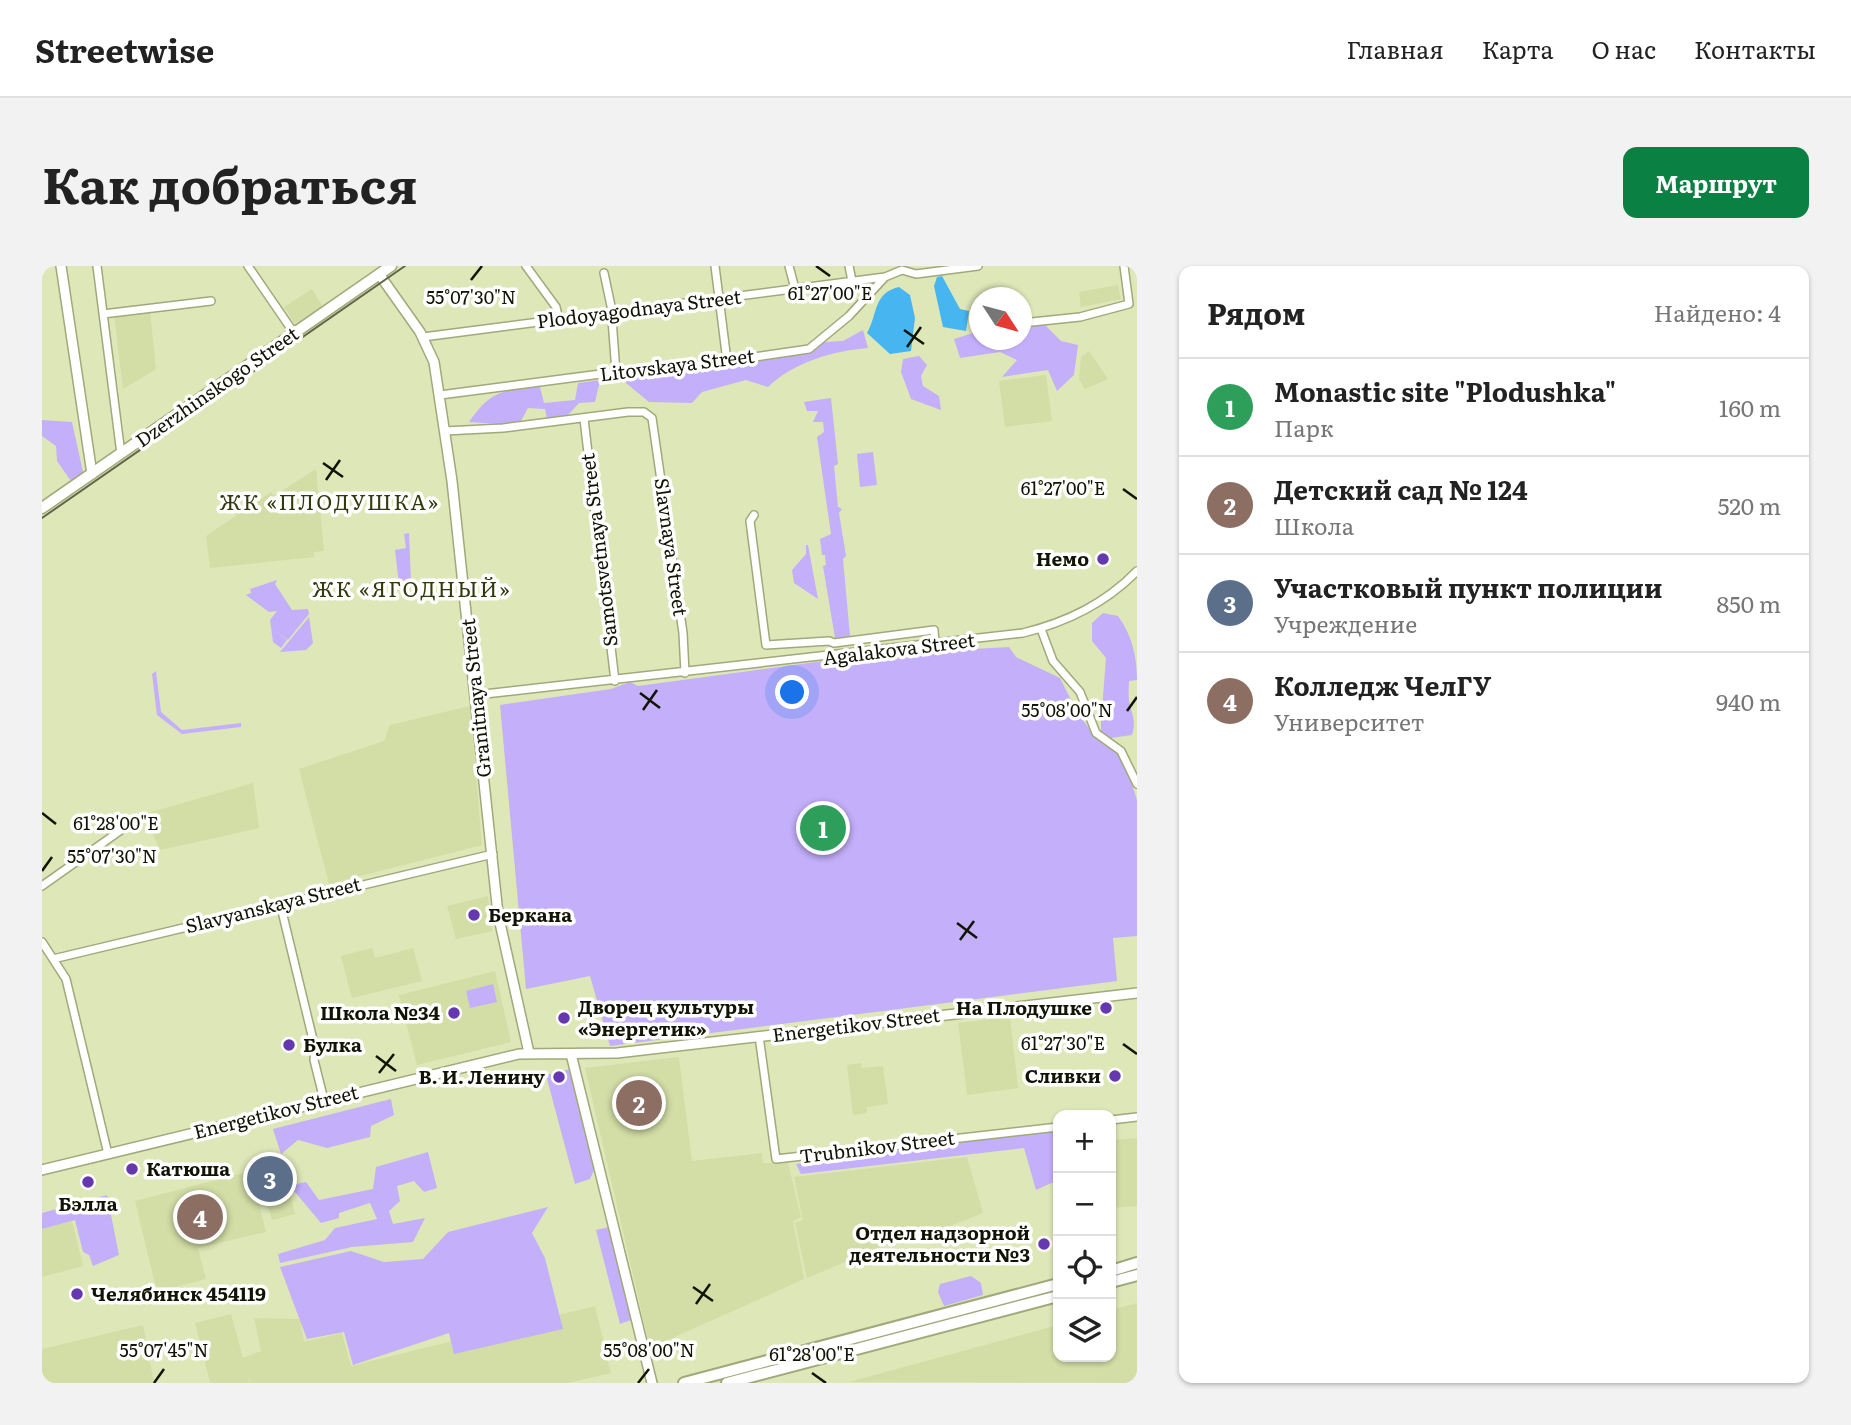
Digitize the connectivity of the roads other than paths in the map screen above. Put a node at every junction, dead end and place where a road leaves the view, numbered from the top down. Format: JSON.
{"nodes":[{"id":1,"x":61,"y":266,"type":"edge"},
{"id":2,"x":97,"y":266,"type":"edge"},
{"id":3,"x":248,"y":266,"type":"edge"},
{"id":4,"x":391,"y":266,"type":"edge"},
{"id":5,"x":526,"y":266,"type":"edge"},
{"id":6,"x":715,"y":266,"type":"edge"},
{"id":7,"x":789,"y":266,"type":"edge"},
{"id":8,"x":849,"y":266,"type":"edge"},
{"id":9,"x":978,"y":266,"type":"edge"},
{"id":10,"x":1124,"y":266,"type":"edge"},
{"id":11,"x":903,"y":268,"type":"edge"},
{"id":12,"x":376,"y":270,"type":"edge"},
{"id":13,"x":926,"y":270,"type":"edge"},
{"id":14,"x":604,"y":273,"type":"dead end"},
{"id":15,"x":885,"y":277,"type":"junction"},
{"id":16,"x":852,"y":281,"type":"junction"},
{"id":17,"x":796,"y":289,"type":"junction"},
{"id":18,"x":718,"y":298,"type":"junction"},
{"id":19,"x":211,"y":301,"type":"dead end"},
{"id":20,"x":612,"y":313,"type":"junction"},
{"id":21,"x":103,"y":314,"type":"junction"},
{"id":22,"x":559,"y":320,"type":"junction"},
{"id":23,"x":1032,"y":322,"type":"edge"},
{"id":24,"x":293,"y":333,"type":"junction"},
{"id":25,"x":423,"y":337,"type":"junction"},
{"id":26,"x":727,"y":361,"type":"junction"},
{"id":27,"x":616,"y":372,"type":"junction"},
{"id":28,"x":440,"y":395,"type":"junction"},
{"id":29,"x":584,"y":419,"type":"junction"},
{"id":30,"x":445,"y":431,"type":"junction"},
{"id":31,"x":121,"y":454,"type":"junction"},
{"id":32,"x":92,"y":474,"type":"junction"},
{"id":33,"x":42,"y":508,"type":"edge"},
{"id":34,"x":754,"y":515,"type":"dead end"},
{"id":35,"x":1137,"y":571,"type":"edge"},
{"id":36,"x":1041,"y":629,"type":"junction"},
{"id":37,"x":935,"y":645,"type":"junction"},
{"id":38,"x":685,"y":673,"type":"junction"},
{"id":39,"x":615,"y":681,"type":"junction"},
{"id":40,"x":476,"y":695,"type":"junction"},
{"id":41,"x":1137,"y":784,"type":"edge"},
{"id":42,"x":131,"y":823,"type":"dead end"},
{"id":43,"x":492,"y":854,"type":"junction"},
{"id":44,"x":42,"y":886,"type":"edge"},
{"id":45,"x":279,"y":903,"type":"junction"},
{"id":46,"x":42,"y":942,"type":"edge"},
{"id":47,"x":53,"y":959,"type":"junction"},
{"id":48,"x":1137,"y":993,"type":"edge"},
{"id":49,"x":759,"y":1036,"type":"junction"},
{"id":50,"x":528,"y":1053,"type":"junction"},
{"id":51,"x":571,"y":1054,"type":"junction"},
{"id":52,"x":324,"y":1100,"type":"junction"},
{"id":53,"x":1137,"y":1117,"type":"edge"},
{"id":54,"x":1116,"y":1119,"type":"edge"},
{"id":55,"x":1053,"y":1128,"type":"edge"},
{"id":56,"x":108,"y":1154,"type":"junction"},
{"id":57,"x":42,"y":1170,"type":"edge"},
{"id":58,"x":1137,"y":1263,"type":"edge"},
{"id":59,"x":1116,"y":1269,"type":"edge"},
{"id":60,"x":1137,"y":1275,"type":"edge"},
{"id":61,"x":1116,"y":1281,"type":"edge"},
{"id":62,"x":1053,"y":1292,"type":"edge"},
{"id":63,"x":1014,"y":1302,"type":"junction"},
{"id":64,"x":652,"y":1383,"type":"edge"},
{"id":65,"x":684,"y":1383,"type":"edge"},
{"id":66,"x":727,"y":1383,"type":"edge"}],
"edges":[{"from":1,"to":32,"type":"street"},
{"from":2,"to":21,"type":"street"},
{"from":3,"to":24,"type":"street"},
{"from":4,"to":12,"type":"main road","name":"Dzerzhinskogo Street"},
{"from":5,"to":22,"type":"street"},
{"from":6,"to":18,"type":"street"},
{"from":7,"to":17,"type":"street"},
{"from":8,"to":16,"type":"street"},
{"from":9,"to":13,"type":"street","name":"Plodoyagodnaya Street"},
{"from":10,"to":23,"type":"street"},
{"from":11,"to":13,"type":"street","name":"Plodoyagodnaya Street"},
{"from":11,"to":15,"type":"street","name":"Plodoyagodnaya Street"},
{"from":12,"to":24,"type":"main road","name":"Dzerzhinskogo Street"},
{"from":12,"to":25,"type":"street","name":"Granitnaya Street"},
{"from":14,"to":20,"type":"street"},
{"from":15,"to":16,"type":"street","name":"Plodoyagodnaya Street"},
{"from":15,"to":26,"type":"street","name":"Litovskaya Street"},
{"from":16,"to":17,"type":"street","name":"Plodoyagodnaya Street"},
{"from":17,"to":18,"type":"street","name":"Plodoyagodnaya Street"},
{"from":18,"to":20,"type":"street","name":"Plodoyagodnaya Street"},
{"from":18,"to":26,"type":"street"},
{"from":19,"to":21,"type":"street"},
{"from":20,"to":22,"type":"street","name":"Plodoyagodnaya Street"},
{"from":20,"to":27,"type":"street"},
{"from":21,"to":31,"type":"street"},
{"from":22,"to":25,"type":"street","name":"Plodoyagodnaya Street"},
{"from":24,"to":31,"type":"main road","name":"Dzerzhinskogo Street"},
{"from":25,"to":28,"type":"street","name":"Granitnaya Street"},
{"from":26,"to":27,"type":"street","name":"Litovskaya Street"},
{"from":27,"to":28,"type":"street","name":"Litovskaya Street"},
{"from":28,"to":30,"type":"street","name":"Granitnaya Street"},
{"from":29,"to":30,"type":"street"},
{"from":29,"to":38,"type":"street","name":"Slavnaya Street"},
{"from":29,"to":39,"type":"street","name":"Samotsvetnaya Street"},
{"from":30,"to":40,"type":"street","name":"Granitnaya Street"},
{"from":31,"to":32,"type":"main road","name":"Dzerzhinskogo Street"},
{"from":32,"to":33,"type":"main road","name":"Dzerzhinskogo Street"},
{"from":34,"to":37,"type":"street"},
{"from":35,"to":36,"type":"street","name":"Agalakova Street"},
{"from":36,"to":37,"type":"street","name":"Agalakova Street"},
{"from":36,"to":41,"type":"street"},
{"from":37,"to":38,"type":"street","name":"Agalakova Street"},
{"from":38,"to":39,"type":"street","name":"Agalakova Street"},
{"from":39,"to":40,"type":"street","name":"Agalakova Street"},
{"from":40,"to":43,"type":"street","name":"Granitnaya Street"},
{"from":42,"to":44,"type":"street"},
{"from":43,"to":45,"type":"street","name":"Slavyanskaya Street"},
{"from":43,"to":50,"type":"street","name":"Granitnaya Street"},
{"from":45,"to":47,"type":"street","name":"Slavyanskaya Street"},
{"from":45,"to":52,"type":"street"},
{"from":46,"to":47,"type":"street"},
{"from":47,"to":56,"type":"street"},
{"from":48,"to":49,"type":"street","name":"Energetikov Street"},
{"from":49,"to":51,"type":"street","name":"Energetikov Street"},
{"from":49,"to":55,"type":"street","name":"Trubnikov Street"},
{"from":50,"to":51,"type":"street","name":"Energetikov Street"},
{"from":50,"to":52,"type":"street","name":"Energetikov Street"},
{"from":51,"to":64,"type":"street"},
{"from":52,"to":56,"type":"street","name":"Energetikov Street"},
{"from":53,"to":54,"type":"street"},
{"from":56,"to":57,"type":"street","name":"Energetikov Street"},
{"from":58,"to":59,"type":"main road"},
{"from":60,"to":61,"type":"main road"},
{"from":62,"to":63,"type":"main road"},
{"from":63,"to":65,"type":"main road"},
{"from":63,"to":66,"type":"main road"}]}
